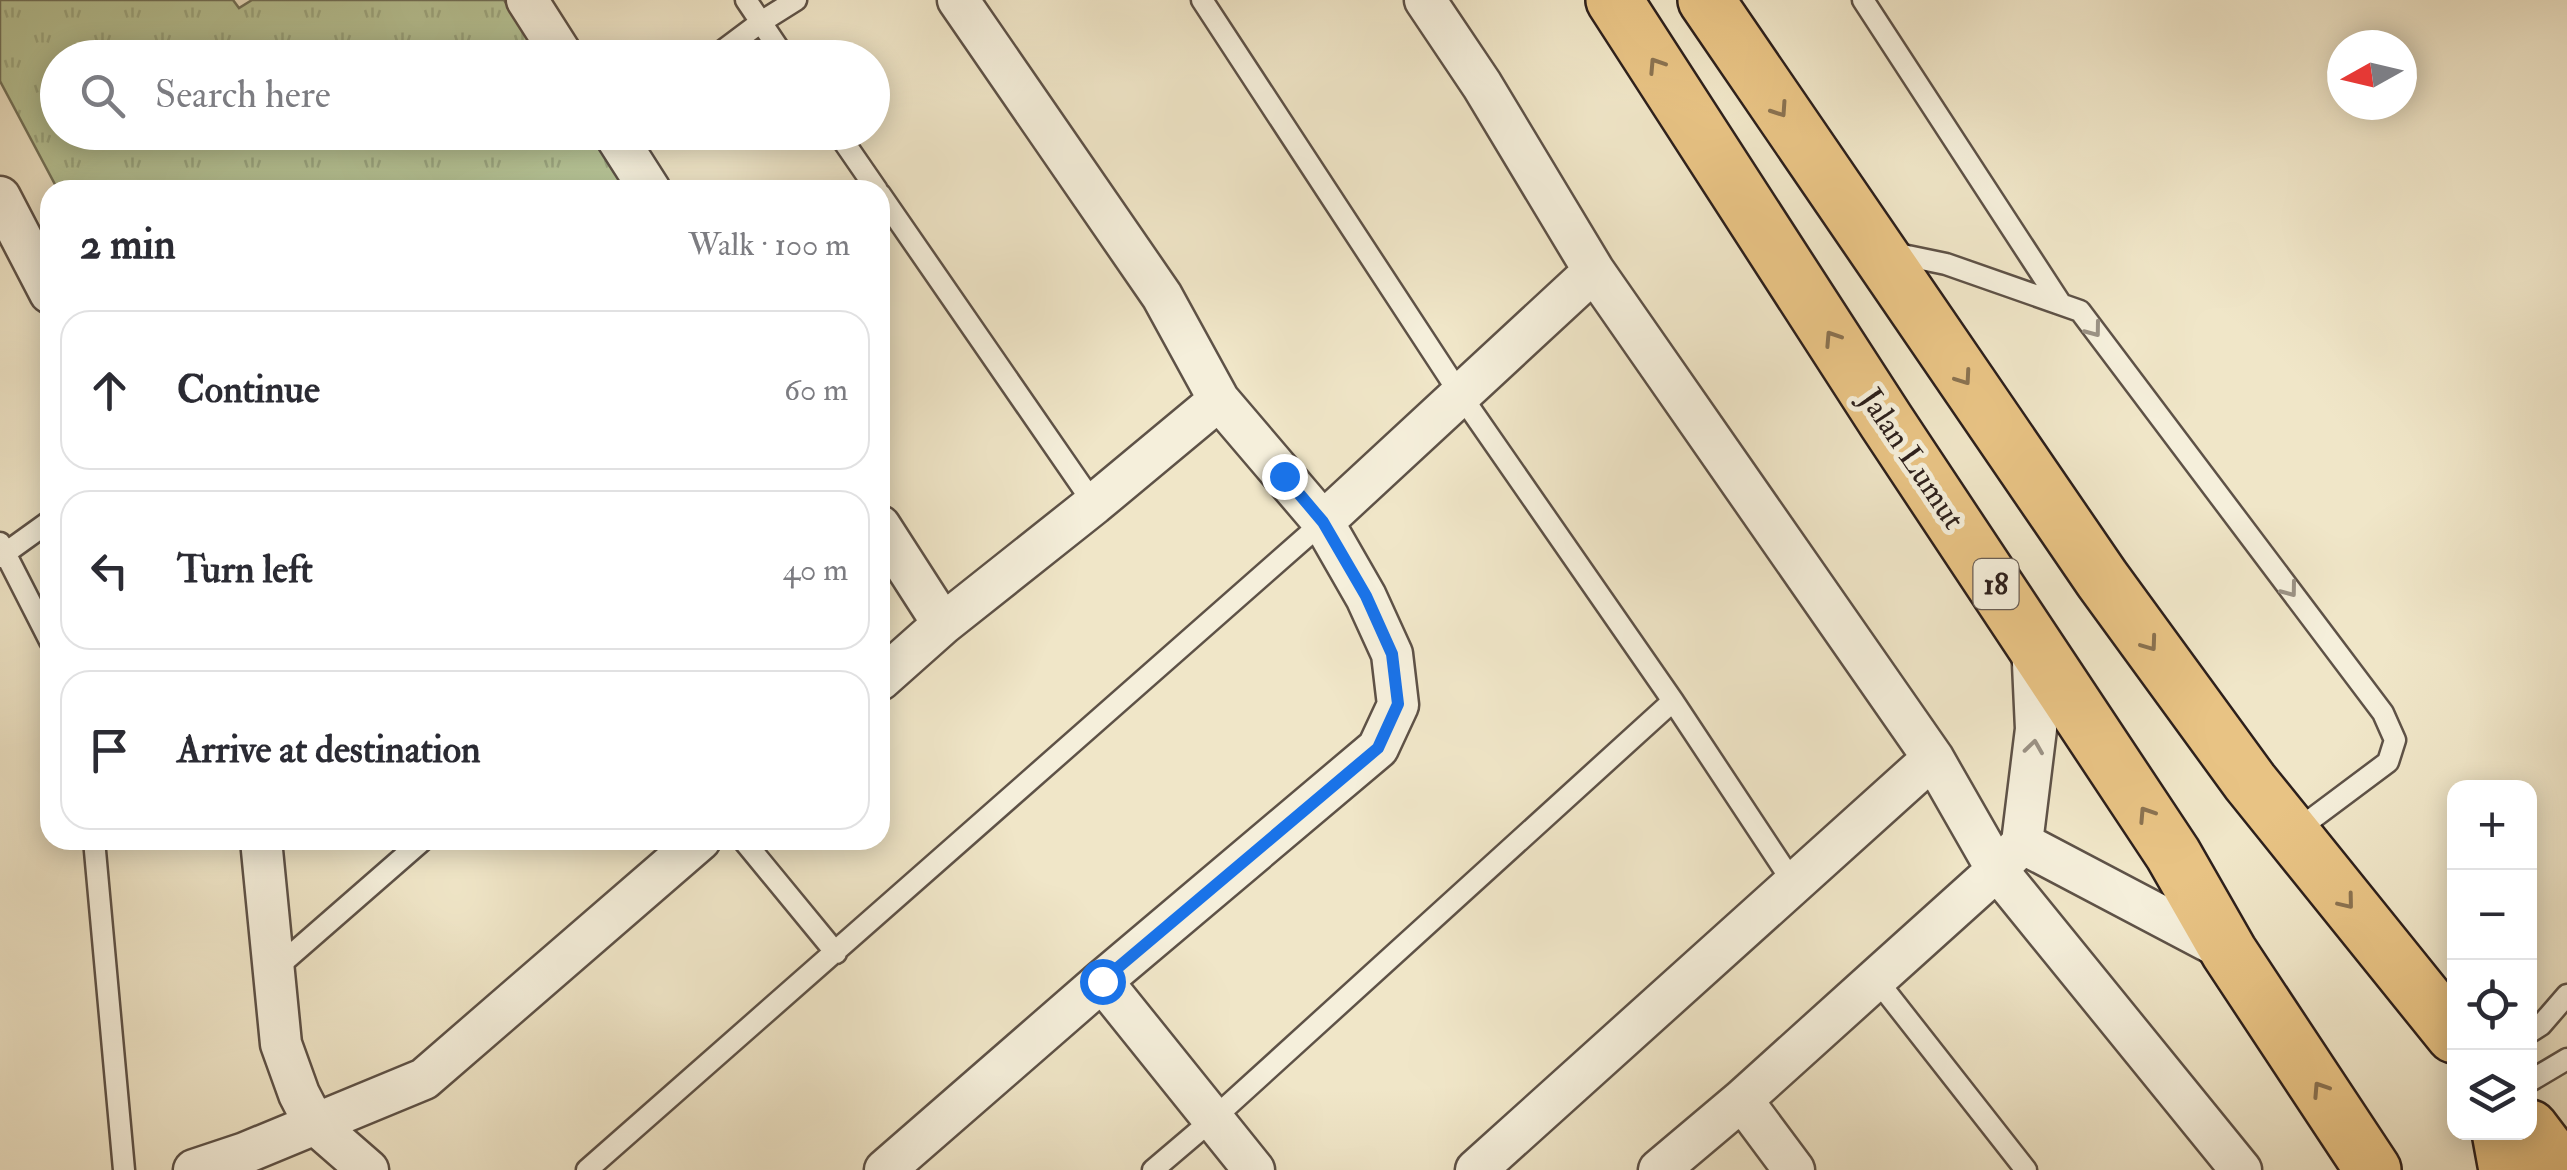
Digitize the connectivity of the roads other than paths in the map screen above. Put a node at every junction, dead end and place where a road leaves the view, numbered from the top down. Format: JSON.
{"nodes":[{"id":1,"x":526,"y":0,"type":"edge"},
{"id":2,"x":746,"y":0,"type":"edge"},
{"id":3,"x":796,"y":0,"type":"edge"},
{"id":4,"x":958,"y":0,"type":"edge"},
{"id":5,"x":1202,"y":0,"type":"edge"},
{"id":6,"x":1426,"y":0,"type":"edge"},
{"id":7,"x":1614,"y":0,"type":"edge"},
{"id":8,"x":1706,"y":0,"type":"edge"},
{"id":9,"x":1862,"y":0,"type":"edge"},
{"id":10,"x":761,"y":22,"type":"junction"},
{"id":11,"x":552,"y":40,"type":"edge"},
{"id":12,"x":737,"y":40,"type":"edge"},
{"id":13,"x":774,"y":40,"type":"edge"},
{"id":14,"x":624,"y":150,"type":"edge"},
{"id":15,"x":849,"y":150,"type":"edge"},
{"id":16,"x":644,"y":180,"type":"edge"},
{"id":17,"x":870,"y":180,"type":"edge"},
{"id":18,"x":0,"y":197,"type":"edge"},
{"id":19,"x":890,"y":209,"type":"edge"},
{"id":20,"x":1876,"y":250,"type":"junction"},
{"id":21,"x":1594,"y":271,"type":"junction"},
{"id":22,"x":40,"y":274,"type":"edge"},
{"id":23,"x":2061,"y":304,"type":"junction"},
{"id":24,"x":1460,"y":394,"type":"junction"},
{"id":25,"x":1219,"y":400,"type":"junction"},
{"id":26,"x":1094,"y":504,"type":"junction"},
{"id":27,"x":1323,"y":522,"type":"junction"},
{"id":28,"x":40,"y":527,"type":"edge"},
{"id":29,"x":890,"y":542,"type":"edge"},
{"id":30,"x":2,"y":552,"type":"edge"},
{"id":31,"x":40,"y":622,"type":"edge"},
{"id":32,"x":943,"y":624,"type":"junction"},
{"id":33,"x":2032,"y":640,"type":"junction"},
{"id":34,"x":890,"y":671,"type":"edge"},
{"id":35,"x":1674,"y":700,"type":"junction"},
{"id":36,"x":1932,"y":758,"type":"junction"},
{"id":37,"x":2292,"y":834,"type":"junction"},
{"id":38,"x":95,"y":850,"type":"edge"},
{"id":39,"x":262,"y":850,"type":"edge"},
{"id":40,"x":412,"y":850,"type":"edge"},
{"id":41,"x":688,"y":850,"type":"edge"},
{"id":42,"x":751,"y":850,"type":"edge"},
{"id":43,"x":2010,"y":856,"type":"junction"},
{"id":44,"x":1794,"y":884,"type":"junction"},
{"id":45,"x":2229,"y":952,"type":"junction"},
{"id":46,"x":836,"y":953,"type":"junction"},
{"id":47,"x":274,"y":971,"type":"junction"},
{"id":48,"x":1876,"y":979,"type":"junction"},
{"id":49,"x":1102,"y":981,"type":"junction"},
{"id":50,"x":2567,"y":995,"type":"edge"},
{"id":51,"x":2447,"y":1027,"type":"edge"},
{"id":52,"x":2537,"y":1028,"type":"edge"},
{"id":53,"x":2567,"y":1059,"type":"edge"},
{"id":54,"x":2537,"y":1077,"type":"edge"},
{"id":55,"x":1742,"y":1100,"type":"junction"},
{"id":56,"x":1212,"y":1119,"type":"junction"},
{"id":57,"x":314,"y":1123,"type":"junction"},
{"id":58,"x":2537,"y":1137,"type":"edge"},
{"id":59,"x":2501,"y":1140,"type":"edge"},
{"id":60,"x":124,"y":1170,"type":"edge"},
{"id":61,"x":194,"y":1170,"type":"edge"},
{"id":62,"x":368,"y":1170,"type":"edge"},
{"id":63,"x":587,"y":1170,"type":"edge"},
{"id":64,"x":885,"y":1170,"type":"edge"},
{"id":65,"x":1154,"y":1170,"type":"edge"},
{"id":66,"x":1254,"y":1170,"type":"edge"},
{"id":67,"x":1476,"y":1170,"type":"edge"},
{"id":68,"x":1659,"y":1170,"type":"edge"},
{"id":69,"x":1794,"y":1170,"type":"edge"},
{"id":70,"x":2026,"y":1170,"type":"edge"},
{"id":71,"x":2241,"y":1170,"type":"edge"},
{"id":72,"x":2373,"y":1170,"type":"edge"},
{"id":73,"x":2507,"y":1170,"type":"edge"},
{"id":74,"x":2562,"y":1170,"type":"edge"}],
"edges":[{"from":1,"to":11,"type":"street"},
{"from":2,"to":10,"type":"lane"},
{"from":3,"to":10,"type":"lane"},
{"from":4,"to":25,"type":"street"},
{"from":5,"to":24,"type":"lane"},
{"from":6,"to":21,"type":"street"},
{"from":33,"to":7,"type":"main road","name":"Jalan Lumut","number":"18","one_way":true},
{"from":8,"to":20,"type":"main road","one_way":true},
{"from":9,"to":23,"type":"lane"},
{"from":10,"to":12,"type":"lane"},
{"from":10,"to":13,"type":"lane"},
{"from":14,"to":16,"type":"street"},
{"from":15,"to":17,"type":"lane"},
{"from":18,"to":22,"type":"street"},
{"from":19,"to":26,"type":"lane"},
{"from":20,"to":23,"type":"lane"},
{"from":20,"to":37,"type":"main road","one_way":true},
{"from":21,"to":24,"type":"street"},
{"from":21,"to":36,"type":"street"},
{"from":23,"to":37,"type":"lane","one_way":true},
{"from":24,"to":27,"type":"street"},
{"from":24,"to":35,"type":"lane"},
{"from":25,"to":26,"type":"street"},
{"from":25,"to":27,"type":"street"},
{"from":26,"to":32,"type":"street"},
{"from":27,"to":46,"type":"lane"},
{"from":27,"to":49,"type":"street"},
{"from":28,"to":30,"type":"lane"},
{"from":29,"to":32,"type":"street"},
{"from":30,"to":31,"type":"lane"},
{"from":32,"to":34,"type":"street"},
{"from":43,"to":33,"type":"street","one_way":true},
{"from":45,"to":33,"type":"main road","name":"Jalan Lumut","number":"18","one_way":true},
{"from":35,"to":44,"type":"lane"},
{"from":35,"to":56,"type":"lane"},
{"from":36,"to":43,"type":"street"},
{"from":36,"to":44,"type":"street"},
{"from":37,"to":51,"type":"main road","one_way":true},
{"from":38,"to":60,"type":"lane"},
{"from":39,"to":47,"type":"street"},
{"from":40,"to":47,"type":"lane"},
{"from":41,"to":57,"type":"street"},
{"from":42,"to":46,"type":"lane"},
{"from":43,"to":45,"type":"street"},
{"from":43,"to":48,"type":"street"},
{"from":43,"to":71,"type":"street"},
{"from":44,"to":67,"type":"street"},
{"from":72,"to":45,"type":"main road","name":"Jalan Lumut","number":"18","one_way":true},
{"from":46,"to":63,"type":"lane"},
{"from":47,"to":57,"type":"street"},
{"from":48,"to":55,"type":"street"},
{"from":48,"to":70,"type":"lane"},
{"from":49,"to":56,"type":"street"},
{"from":49,"to":64,"type":"street"},
{"from":50,"to":52,"type":"lane"},
{"from":53,"to":54,"type":"lane"},
{"from":55,"to":68,"type":"street"},
{"from":55,"to":69,"type":"street"},
{"from":56,"to":65,"type":"lane"},
{"from":56,"to":66,"type":"street"},
{"from":57,"to":61,"type":"street"},
{"from":57,"to":62,"type":"street"},
{"from":58,"to":74,"type":"main road"},
{"from":59,"to":73,"type":"main road"}]}
